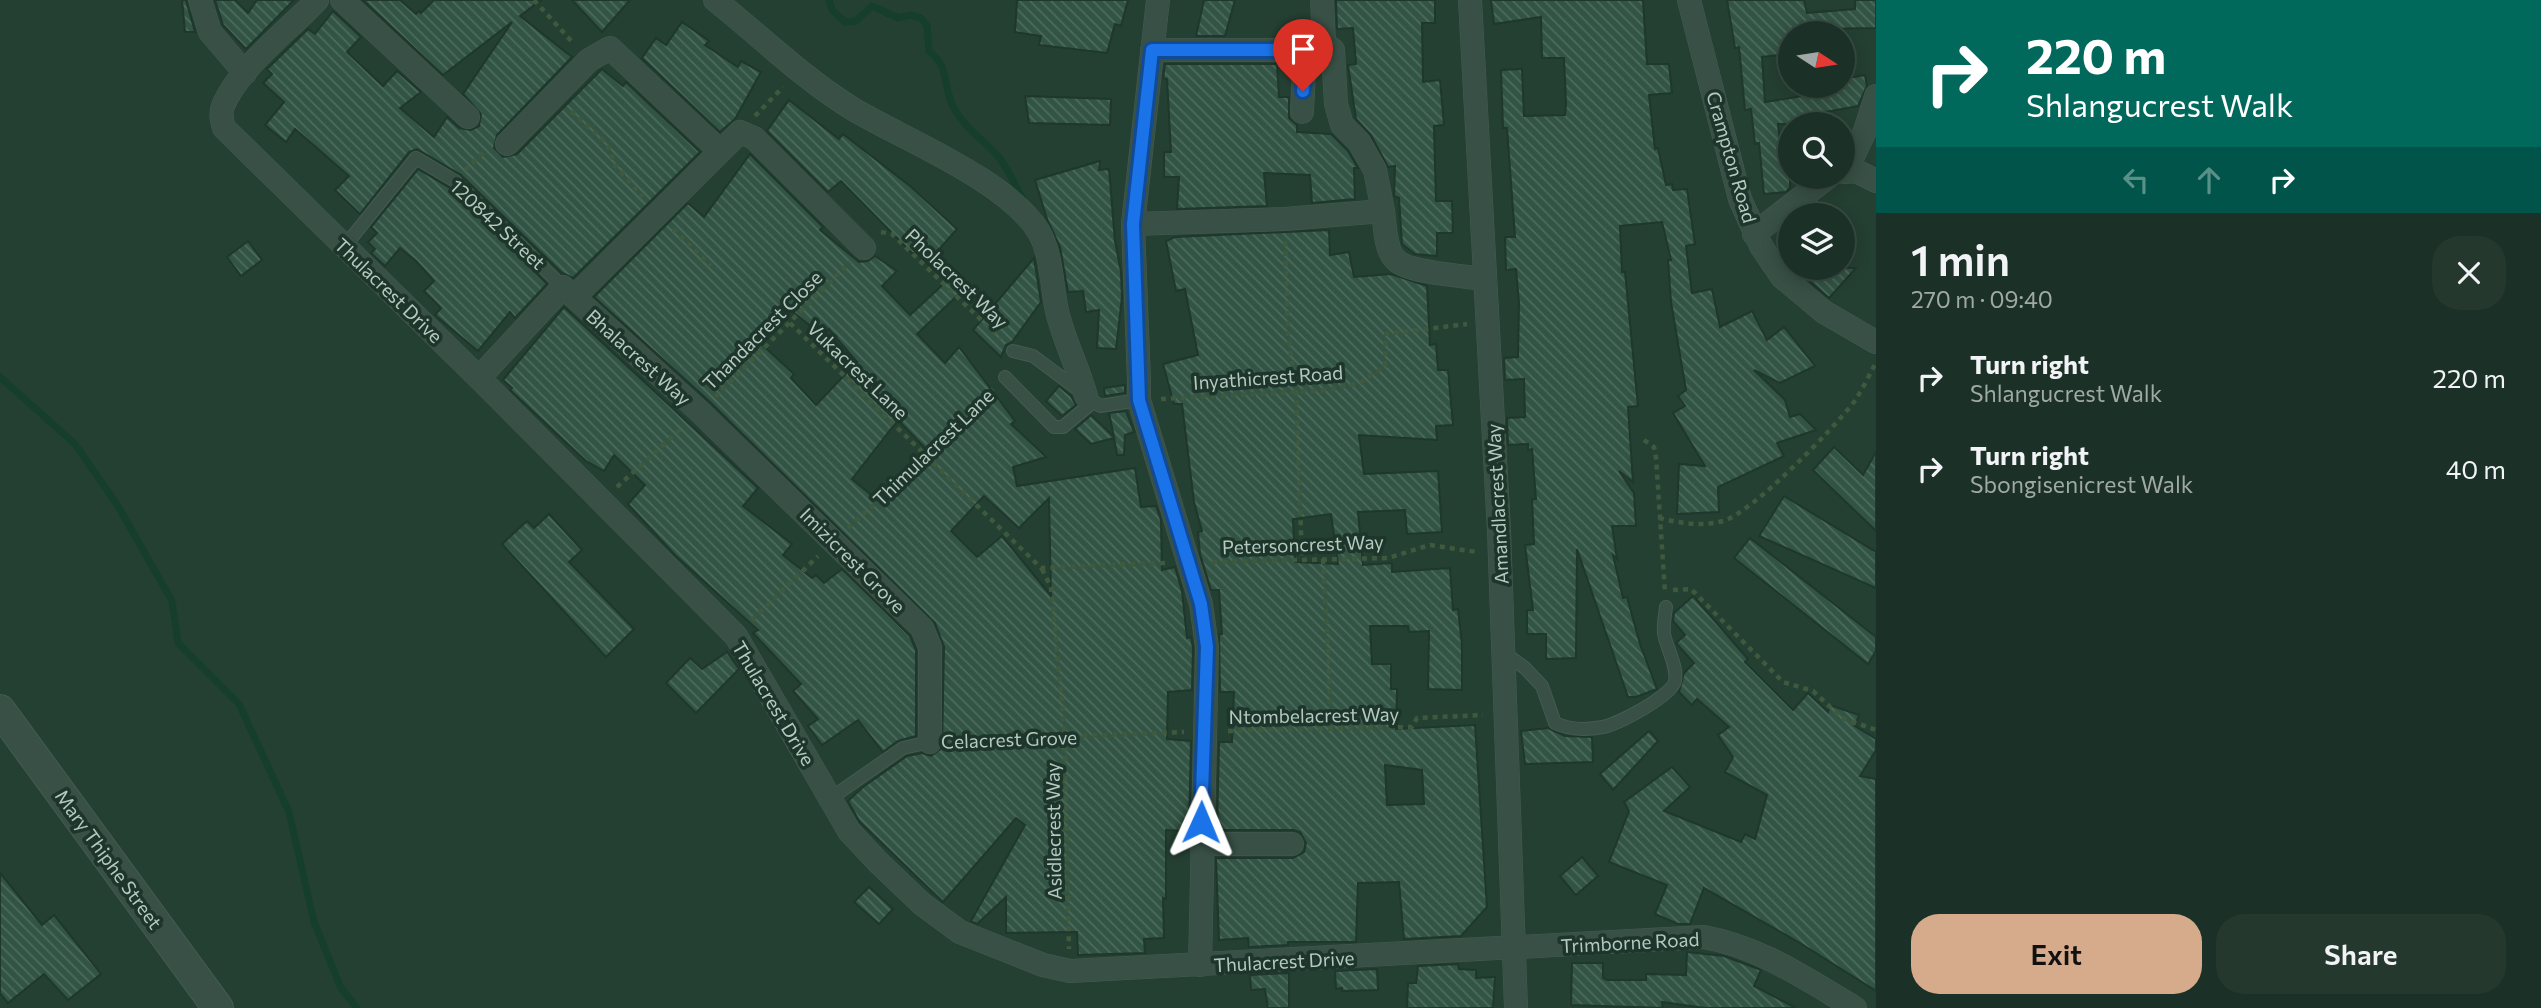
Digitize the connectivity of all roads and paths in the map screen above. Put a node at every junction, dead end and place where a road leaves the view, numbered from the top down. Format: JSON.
{"nodes":[{"id":1,"x":200,"y":0,"type":"edge"},
{"id":2,"x":317,"y":0,"type":"edge"},
{"id":3,"x":342,"y":0,"type":"edge"},
{"id":4,"x":534,"y":0,"type":"edge"},
{"id":5,"x":715,"y":0,"type":"edge"},
{"id":6,"x":1158,"y":0,"type":"edge"},
{"id":7,"x":1321,"y":0,"type":"edge"},
{"id":8,"x":1470,"y":0,"type":"edge"},
{"id":9,"x":1689,"y":0,"type":"edge"},
{"id":10,"x":1315,"y":46,"type":"junction"},
{"id":11,"x":1152,"y":50,"type":"junction"},
{"id":12,"x":589,"y":60,"type":"junction"},
{"id":13,"x":803,"y":71,"type":"junction"},
{"id":14,"x":245,"y":73,"type":"junction"},
{"id":15,"x":552,"y":94,"type":"junction"},
{"id":16,"x":1876,"y":96,"type":"edge"},
{"id":17,"x":1302,"y":112,"type":"dead end"},
{"id":18,"x":468,"y":117,"type":"dead end"},
{"id":19,"x":740,"y":132,"type":"junction"},
{"id":20,"x":506,"y":144,"type":"joint"},
{"id":21,"x":1855,"y":147,"type":"edge"},
{"id":22,"x":720,"y":150,"type":"junction"},
{"id":23,"x":1855,"y":171,"type":"edge"},
{"id":24,"x":454,"y":181,"type":"junction"},
{"id":25,"x":1876,"y":181,"type":"edge"},
{"id":26,"x":1817,"y":189,"type":"edge"},
{"id":27,"x":1383,"y":211,"type":"junction"},
{"id":28,"x":658,"y":214,"type":"junction"},
{"id":29,"x":1291,"y":218,"type":"junction"},
{"id":30,"x":1133,"y":224,"type":"junction"},
{"id":31,"x":1754,"y":234,"type":"junction"},
{"id":32,"x":871,"y":240,"type":"junction"},
{"id":33,"x":344,"y":247,"type":"junction"},
{"id":34,"x":710,"y":266,"type":"dead end"},
{"id":35,"x":1485,"y":279,"type":"junction"},
{"id":36,"x":568,"y":292,"type":"junction"},
{"id":37,"x":790,"y":323,"type":"junction"},
{"id":38,"x":1488,"y":323,"type":"junction"},
{"id":39,"x":1876,"y":342,"type":"edge"},
{"id":40,"x":1013,"y":351,"type":"joint"},
{"id":41,"x":1876,"y":362,"type":"edge"},
{"id":42,"x":1005,"y":377,"type":"joint"},
{"id":43,"x":479,"y":378,"type":"junction"},
{"id":44,"x":1296,"y":389,"type":"junction"},
{"id":45,"x":1090,"y":399,"type":"junction"},
{"id":46,"x":1139,"y":400,"type":"junction"},
{"id":47,"x":699,"y":412,"type":"junction"},
{"id":48,"x":1644,"y":440,"type":"dead end"},
{"id":49,"x":927,"y":456,"type":"junction"},
{"id":50,"x":600,"y":501,"type":"junction"},
{"id":51,"x":1659,"y":518,"type":"junction"},
{"id":52,"x":834,"y":540,"type":"junction"},
{"id":53,"x":1500,"y":550,"type":"junction"},
{"id":54,"x":1302,"y":559,"type":"junction"},
{"id":55,"x":1323,"y":559,"type":"junction"},
{"id":56,"x":1189,"y":562,"type":"junction"},
{"id":57,"x":1041,"y":569,"type":"junction"},
{"id":58,"x":1665,"y":590,"type":"junction"},
{"id":59,"x":1666,"y":607,"type":"joint"},
{"id":60,"x":736,"y":636,"type":"junction"},
{"id":61,"x":1503,"y":652,"type":"junction"},
{"id":62,"x":0,"y":709,"type":"edge"},
{"id":63,"x":1506,"y":715,"type":"junction"},
{"id":64,"x":1332,"y":729,"type":"junction"},
{"id":65,"x":1876,"y":730,"type":"edge"},
{"id":66,"x":1203,"y":732,"type":"junction"},
{"id":67,"x":1065,"y":737,"type":"junction"},
{"id":68,"x":930,"y":742,"type":"junction"},
{"id":69,"x":831,"y":798,"type":"junction"},
{"id":70,"x":1200,"y":844,"type":"junction"},
{"id":71,"x":1292,"y":844,"type":"dead end"},
{"id":72,"x":1514,"y":948,"type":"junction"},
{"id":73,"x":1200,"y":965,"type":"junction"},
{"id":74,"x":1070,"y":971,"type":"junction"},
{"id":75,"x":218,"y":1008,"type":"edge"},
{"id":76,"x":1516,"y":1008,"type":"edge"},
{"id":77,"x":1855,"y":1008,"type":"edge"}],
"edges":[{"from":1,"to":14,"type":"street"},
{"from":2,"to":14,"type":"street","name":"Thulacrest Drive"},
{"from":3,"to":18,"type":"street"},
{"from":4,"to":12,"type":"path"},
{"from":5,"to":13,"type":"street"},
{"from":6,"to":11,"type":"street"},
{"from":7,"to":10,"type":"street"},
{"from":8,"to":35,"type":"street","name":"Amandlacrest Way"},
{"from":9,"to":31,"type":"street","name":"Crampton Road"},
{"from":10,"to":11,"type":"street"},
{"from":10,"to":17,"type":"street"},
{"from":10,"to":27,"type":"street"},
{"from":11,"to":30,"type":"street"},
{"from":12,"to":15,"type":"street"},
{"from":12,"to":22,"type":"street"},
{"from":13,"to":19,"type":"path"},
{"from":13,"to":45,"type":"street"},
{"from":14,"to":33,"type":"street","name":"Thulacrest Drive"},
{"from":15,"to":20,"type":"street"},
{"from":15,"to":28,"type":"path"},
{"from":16,"to":21,"type":"street"},
{"from":19,"to":22,"type":"street","name":"Bhalacrest Way"},
{"from":19,"to":32,"type":"street"},
{"from":20,"to":24,"type":"path"},
{"from":22,"to":28,"type":"street","name":"Bhalacrest Way"},
{"from":23,"to":25,"type":"street"},
{"from":24,"to":33,"type":"lane","name":"120842 Street"},
{"from":24,"to":36,"type":"lane","name":"120842 Street"},
{"from":26,"to":31,"type":"street"},
{"from":27,"to":29,"type":"street"},
{"from":27,"to":35,"type":"street"},
{"from":28,"to":34,"type":"path"},
{"from":28,"to":36,"type":"street","name":"Bhalacrest Way"},
{"from":29,"to":30,"type":"street"},
{"from":29,"to":44,"type":"path"},
{"from":30,"to":46,"type":"street"},
{"from":31,"to":39,"type":"street","name":"Crampton Road"},
{"from":32,"to":37,"type":"path","name":"Thandacrest Close"},
{"from":32,"to":40,"type":"path","name":"Pholacrest Way"},
{"from":33,"to":43,"type":"street","name":"Thulacrest Drive"},
{"from":35,"to":38,"type":"street","name":"Amandlacrest Way"},
{"from":36,"to":43,"type":"street"},
{"from":36,"to":47,"type":"street","name":"Bhalacrest Way"},
{"from":37,"to":47,"type":"path","name":"Thandacrest Close"},
{"from":37,"to":49,"type":"path","name":"Vukacrest Lane"},
{"from":38,"to":44,"type":"path","name":"Inyathicrest Road"},
{"from":38,"to":53,"type":"street","name":"Amandlacrest Way"},
{"from":40,"to":45,"type":"lane"},
{"from":41,"to":51,"type":"path"},
{"from":42,"to":45,"type":"lane"},
{"from":42,"to":49,"type":"path","name":"Thimulacrest Lane"},
{"from":43,"to":50,"type":"street","name":"Thulacrest Drive"},
{"from":44,"to":46,"type":"path","name":"Inyathicrest Road"},
{"from":44,"to":54,"type":"path"},
{"from":45,"to":46,"type":"lane"},
{"from":46,"to":56,"type":"street"},
{"from":47,"to":50,"type":"path","name":"Thandacrest Close"},
{"from":47,"to":52,"type":"street","name":"Imizicrest Grove"},
{"from":48,"to":51,"type":"path"},
{"from":49,"to":52,"type":"path","name":"Thimulacrest Lane"},
{"from":49,"to":57,"type":"path","name":"Vukacrest Lane"},
{"from":50,"to":60,"type":"street","name":"Thulacrest Drive"},
{"from":51,"to":58,"type":"path"},
{"from":52,"to":60,"type":"path","name":"Thimulacrest Lane"},
{"from":52,"to":68,"type":"street","name":"Imizicrest Grove"},
{"from":53,"to":55,"type":"path","name":"Petersoncrest Way"},
{"from":53,"to":61,"type":"street","name":"Amandlacrest Way"},
{"from":54,"to":55,"type":"path","name":"Petersoncrest Way"},
{"from":54,"to":56,"type":"path","name":"Petersoncrest Way"},
{"from":55,"to":64,"type":"path"},
{"from":56,"to":57,"type":"path"},
{"from":56,"to":66,"type":"street"},
{"from":57,"to":67,"type":"path","name":"Asidlecrest Way"},
{"from":58,"to":59,"type":"path"},
{"from":58,"to":65,"type":"path"},
{"from":59,"to":61,"type":"lane"},
{"from":60,"to":69,"type":"street","name":"Thulacrest Drive"},
{"from":61,"to":63,"type":"street","name":"Amandlacrest Way"},
{"from":62,"to":75,"type":"street","name":"Mary Thiphe Street"},
{"from":63,"to":64,"type":"path","name":"Ntombelacrest Way"},
{"from":63,"to":72,"type":"street","name":"Amandlacrest Way"},
{"from":64,"to":66,"type":"path","name":"Ntombelacrest Way"},
{"from":66,"to":67,"type":"path","name":"Celacrest Grove"},
{"from":66,"to":70,"type":"street"},
{"from":67,"to":68,"type":"path","name":"Celacrest Grove"},
{"from":67,"to":74,"type":"path","name":"Asidlecrest Way"},
{"from":68,"to":69,"type":"lane","name":"Celacrest Grove"},
{"from":69,"to":74,"type":"street","name":"Thulacrest Drive"},
{"from":70,"to":71,"type":"street"},
{"from":70,"to":73,"type":"street"},
{"from":72,"to":73,"type":"street","name":"Thulacrest Drive"},
{"from":72,"to":76,"type":"street","name":"Amandlacrest Way"},
{"from":72,"to":77,"type":"street","name":"Trimborne Road"},
{"from":73,"to":74,"type":"street","name":"Thulacrest Drive"}]}
